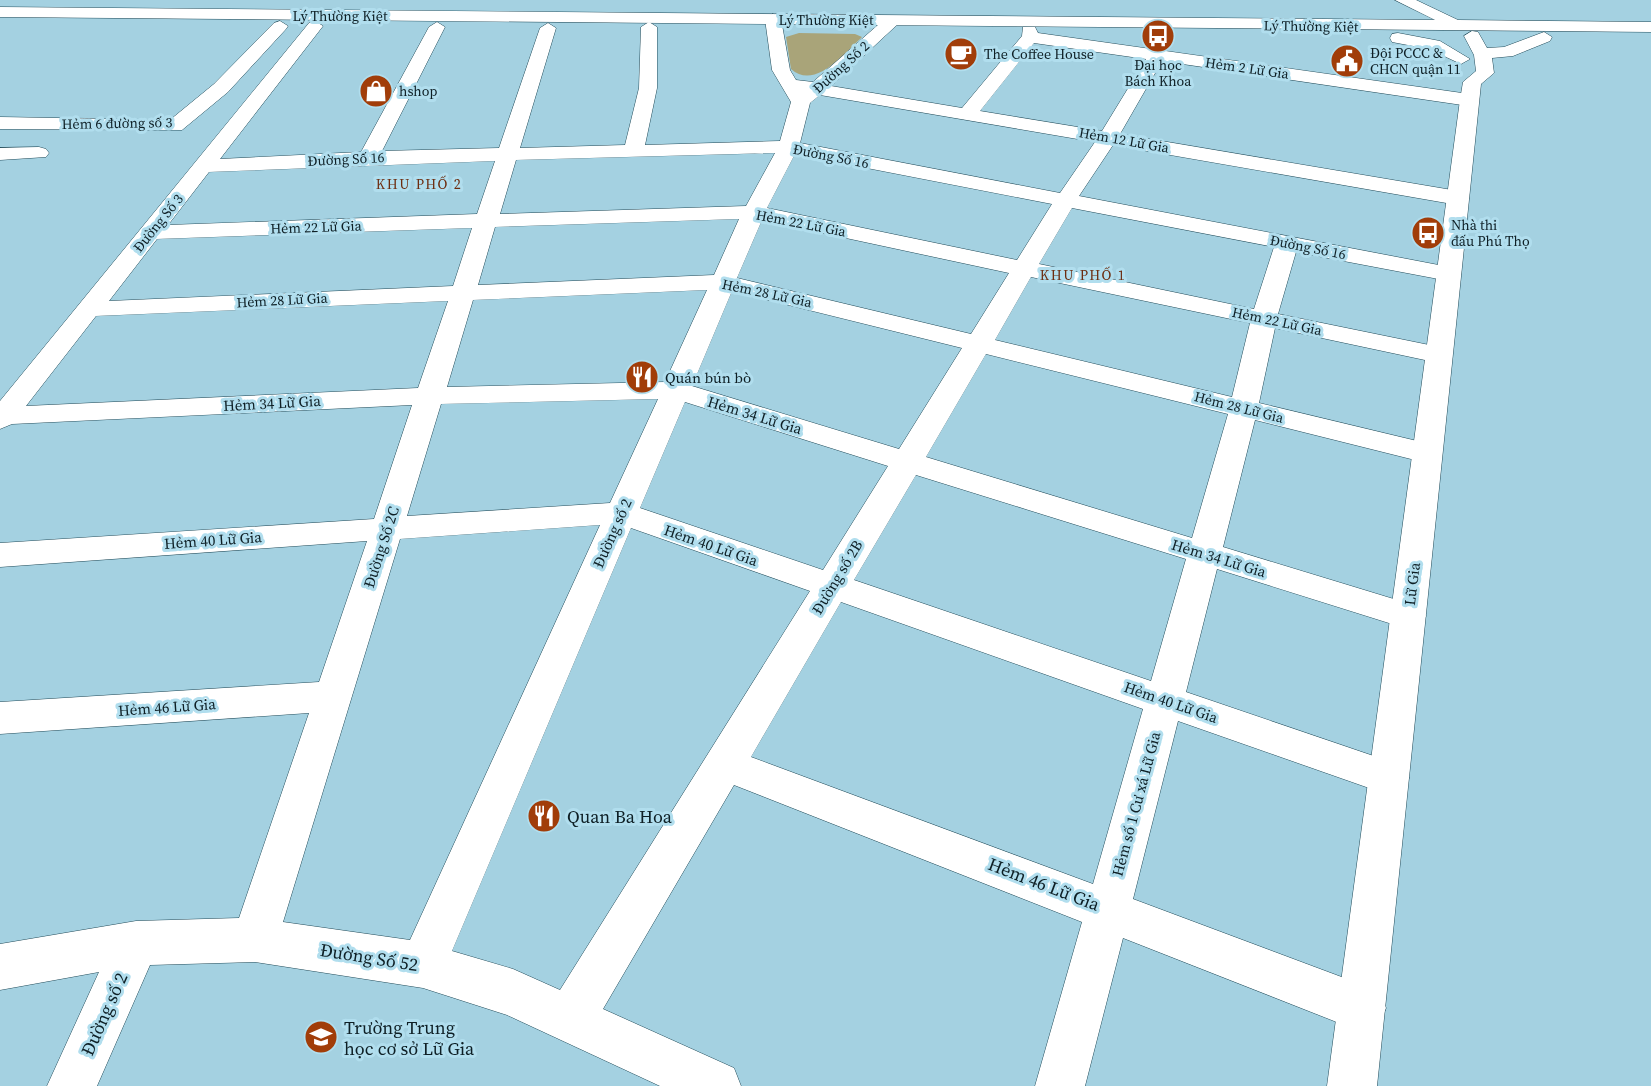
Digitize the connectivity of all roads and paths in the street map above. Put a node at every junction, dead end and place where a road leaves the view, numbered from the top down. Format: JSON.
{"nodes":[{"id":1,"x":1392,"y":0,"type":"edge"},
{"id":2,"x":1403,"y":0,"type":"edge"},
{"id":3,"x":0,"y":12,"type":"edge"},
{"id":4,"x":774,"y":24,"type":"junction"},
{"id":5,"x":888,"y":25,"type":"junction"},
{"id":6,"x":0,"y":26,"type":"edge"},
{"id":7,"x":280,"y":26,"type":"junction"},
{"id":8,"x":315,"y":27,"type":"junction"},
{"id":9,"x":438,"y":27,"type":"junction"},
{"id":10,"x":649,"y":27,"type":"junction"},
{"id":11,"x":1651,"y":27,"type":"edge"},
{"id":12,"x":548,"y":28,"type":"junction"},
{"id":13,"x":1359,"y":30,"type":"junction"},
{"id":14,"x":1029,"y":34,"type":"junction"},
{"id":15,"x":1651,"y":38,"type":"edge"},
{"id":16,"x":1157,"y":55,"type":"junction"},
{"id":17,"x":1470,"y":57,"type":"junction"},
{"id":18,"x":803,"y":92,"type":"junction"},
{"id":19,"x":967,"y":114,"type":"junction"},
{"id":20,"x":0,"y":123,"type":"edge"},
{"id":21,"x":1108,"y":138,"type":"junction"},
{"id":22,"x":789,"y":147,"type":"junction"},
{"id":23,"x":634,"y":150,"type":"junction"},
{"id":24,"x":39,"y":153,"type":"dead end"},
{"id":25,"x":0,"y":154,"type":"edge"},
{"id":26,"x":507,"y":154,"type":"junction"},
{"id":27,"x":368,"y":158,"type":"junction"},
{"id":28,"x":203,"y":166,"type":"junction"},
{"id":29,"x":1458,"y":198,"type":"junction"},
{"id":30,"x":1065,"y":201,"type":"junction"},
{"id":31,"x":754,"y":212,"type":"junction"},
{"id":32,"x":485,"y":222,"type":"junction"},
{"id":33,"x":151,"y":232,"type":"junction"},
{"id":34,"x":1287,"y":243,"type":"junction"},
{"id":35,"x":1023,"y":269,"type":"junction"},
{"id":36,"x":1449,"y":274,"type":"junction"},
{"id":37,"x":723,"y":282,"type":"junction"},
{"id":38,"x":463,"y":292,"type":"junction"},
{"id":39,"x":89,"y":309,"type":"junction"},
{"id":40,"x":1264,"y":318,"type":"junction"},
{"id":41,"x":978,"y":344,"type":"junction"},
{"id":42,"x":1440,"y":355,"type":"junction"},
{"id":43,"x":676,"y":390,"type":"junction"},
{"id":44,"x":430,"y":396,"type":"junction"},
{"id":45,"x":7,"y":403,"type":"edge"},
{"id":46,"x":1244,"y":408,"type":"junction"},
{"id":47,"x":1427,"y":453,"type":"junction"},
{"id":48,"x":908,"y":462,"type":"junction"},
{"id":49,"x":621,"y":513,"type":"junction"},
{"id":50,"x":387,"y":528,"type":"junction"},
{"id":51,"x":1205,"y":554,"type":"junction"},
{"id":52,"x":0,"y":555,"type":"edge"},
{"id":53,"x":831,"y":587,"type":"junction"},
{"id":54,"x":1408,"y":616,"type":"junction"},
{"id":55,"x":334,"y":696,"type":"junction"},
{"id":56,"x":1165,"y":700,"type":"junction"},
{"id":57,"x":0,"y":718,"type":"edge"},
{"id":58,"x":724,"y":764,"type":"junction"},
{"id":59,"x":1389,"y":778,"type":"junction"},
{"id":60,"x":1107,"y":909,"type":"junction"},
{"id":61,"x":255,"y":940,"type":"junction"},
{"id":62,"x":136,"y":943,"type":"junction"},
{"id":63,"x":423,"y":965,"type":"junction"},
{"id":64,"x":0,"y":967,"type":"edge"},
{"id":65,"x":1362,"y":1008,"type":"junction"},
{"id":66,"x":570,"y":1019,"type":"junction"},
{"id":67,"x":661,"y":1075,"type":"edge"},
{"id":68,"x":72,"y":1086,"type":"edge"},
{"id":69,"x":716,"y":1086,"type":"edge"},
{"id":70,"x":1060,"y":1086,"type":"edge"},
{"id":71,"x":1352,"y":1086,"type":"edge"}],
"edges":[{"from":1,"to":13,"type":"street"},
{"from":2,"to":17,"type":"street"},
{"from":3,"to":4,"type":"street","name":"Lý Thường Kiệt"},
{"from":4,"to":5,"type":"street","name":"Lý Thường Kiệt"},
{"from":4,"to":10,"type":"street","name":"Lý Thường Kiệt"},
{"from":4,"to":18,"type":"street","name":"Đường Số 2"},
{"from":5,"to":13,"type":"street","name":"Lý Thường Kiệt"},
{"from":5,"to":14,"type":"street","name":"Lý Thường Kiệt"},
{"from":5,"to":18,"type":"street","name":"Đường Số 2"},
{"from":6,"to":7,"type":"street","name":"Lý Thường Kiệt"},
{"from":7,"to":8,"type":"street","name":"Lý Thường Kiệt"},
{"from":7,"to":20,"type":"street","name":"Hẻm 6 đường số 3"},
{"from":8,"to":9,"type":"street","name":"Lý Thường Kiệt"},
{"from":8,"to":28,"type":"street","name":"Đường Số 3"},
{"from":9,"to":12,"type":"street","name":"Lý Thường Kiệt"},
{"from":9,"to":27,"type":"street"},
{"from":10,"to":12,"type":"street","name":"Lý Thường Kiệt"},
{"from":10,"to":23,"type":"street"},
{"from":11,"to":17,"type":"street","name":"Lý Thường Kiệt"},
{"from":12,"to":26,"type":"street","name":"Đường Số 2C"},
{"from":13,"to":14,"type":"street","name":"Lý Thường Kiệt"},
{"from":13,"to":17,"type":"street","name":"Lý Thường Kiệt"},
{"from":13,"to":17,"type":"street"},
{"from":14,"to":16,"type":"street","name":"Hẻm 2 Lữ Gia"},
{"from":14,"to":19,"type":"street"},
{"from":15,"to":17,"type":"street"},
{"from":16,"to":17,"type":"street","name":"Hẻm 2 Lữ Gia"},
{"from":16,"to":21,"type":"street","name":"Đường số 2B"},
{"from":17,"to":29,"type":"street","name":"Lữ Gia"},
{"from":18,"to":19,"type":"street","name":"Hẻm 12 Lữ Gia"},
{"from":18,"to":22,"type":"street","name":"Đường số 2"},
{"from":19,"to":21,"type":"street","name":"Hẻm 12 Lữ Gia"},
{"from":21,"to":29,"type":"street","name":"Hẻm 12 Lữ Gia"},
{"from":21,"to":30,"type":"street","name":"Đường số 2B"},
{"from":22,"to":23,"type":"street","name":"Đường Số 16"},
{"from":22,"to":30,"type":"street","name":"Đường Số 16"},
{"from":22,"to":31,"type":"street","name":"Đường số 2"},
{"from":23,"to":26,"type":"street","name":"Đường Số 16"},
{"from":24,"to":25,"type":"street"},
{"from":26,"to":27,"type":"street","name":"Đường Số 16"},
{"from":26,"to":32,"type":"street","name":"Đường Số 2C"},
{"from":27,"to":28,"type":"street","name":"Đường Số 16"},
{"from":28,"to":33,"type":"street","name":"Đường Số 3"},
{"from":29,"to":36,"type":"street","name":"Lữ Gia"},
{"from":30,"to":34,"type":"street","name":"Đường Số 16"},
{"from":30,"to":35,"type":"street","name":"Đường số 2B"},
{"from":31,"to":32,"type":"street","name":"Hẻm 22 Lữ Gia"},
{"from":31,"to":35,"type":"street","name":"Hẻm 22 Lữ Gia"},
{"from":31,"to":37,"type":"street","name":"Đường số 2"},
{"from":32,"to":33,"type":"street","name":"Hẻm 22 Lữ Gia"},
{"from":32,"to":38,"type":"street","name":"Đường Số 2C"},
{"from":33,"to":39,"type":"street","name":"Đường Số 3"},
{"from":34,"to":36,"type":"street","name":"Đường Số 16"},
{"from":34,"to":40,"type":"street","name":"Hẻm số 1 Cư xá Lữ Gia"},
{"from":35,"to":40,"type":"street","name":"Hẻm 22 Lữ Gia"},
{"from":35,"to":41,"type":"street","name":"Đường số 2B"},
{"from":36,"to":42,"type":"street","name":"Lữ Gia"},
{"from":37,"to":38,"type":"street","name":"Hẻm 28 Lữ Gia"},
{"from":37,"to":41,"type":"street","name":"Hẻm 28 Lữ Gia"},
{"from":37,"to":43,"type":"street","name":"Đường số 2"},
{"from":38,"to":39,"type":"street","name":"Hẻm 28 Lữ Gia"},
{"from":38,"to":44,"type":"street","name":"Đường Số 2C"},
{"from":39,"to":45,"type":"street","name":"Đường Số 3"},
{"from":40,"to":42,"type":"street","name":"Hẻm 22 Lữ Gia"},
{"from":40,"to":46,"type":"street","name":"Hẻm số 1 Cư xá Lữ Gia"},
{"from":41,"to":46,"type":"street","name":"Hẻm 28 Lữ Gia"},
{"from":41,"to":48,"type":"street","name":"Đường số 2B"},
{"from":42,"to":47,"type":"street","name":"Lữ Gia"},
{"from":43,"to":44,"type":"street","name":"Hẻm 34 Lữ Gia"},
{"from":43,"to":48,"type":"street","name":"Hẻm 34 Lữ Gia"},
{"from":43,"to":49,"type":"street","name":"Đường số 2"},
{"from":44,"to":45,"type":"street","name":"Hẻm 34 Lữ Gia"},
{"from":44,"to":50,"type":"street","name":"Đường Số 2C"},
{"from":46,"to":47,"type":"street","name":"Hẻm 28 Lữ Gia"},
{"from":46,"to":51,"type":"street","name":"Hẻm số 1 Cư xá Lữ Gia"},
{"from":47,"to":54,"type":"street","name":"Lữ Gia"},
{"from":48,"to":51,"type":"street","name":"Hẻm 34 Lữ Gia"},
{"from":48,"to":53,"type":"street","name":"Đường số 2B"},
{"from":49,"to":50,"type":"street","name":"Hẻm 40 Lữ Gia"},
{"from":49,"to":53,"type":"street","name":"Hẻm 40 Lữ Gia"},
{"from":49,"to":63,"type":"street","name":"Đường số 2"},
{"from":50,"to":52,"type":"street","name":"Hẻm 40 Lữ Gia"},
{"from":50,"to":55,"type":"street","name":"Đường Số 2C"},
{"from":51,"to":54,"type":"street","name":"Hẻm 34 Lữ Gia"},
{"from":51,"to":56,"type":"street","name":"Hẻm số 1 Cư xá Lữ Gia"},
{"from":53,"to":56,"type":"street","name":"Hẻm 40 Lữ Gia"},
{"from":53,"to":58,"type":"street","name":"Đường số 2B"},
{"from":54,"to":59,"type":"street","name":"Lữ Gia"},
{"from":55,"to":57,"type":"street","name":"Hẻm 46 Lữ Gia"},
{"from":55,"to":61,"type":"street","name":"Đường Số 2C"},
{"from":56,"to":59,"type":"street","name":"Hẻm 40 Lữ Gia"},
{"from":56,"to":60,"type":"street","name":"Hẻm số 1 Cư xá Lữ Gia"},
{"from":58,"to":60,"type":"street","name":"Hẻm 46 Lữ Gia"},
{"from":58,"to":66,"type":"street","name":"Đường số 2B"},
{"from":59,"to":65,"type":"street","name":"Lữ Gia"},
{"from":60,"to":65,"type":"street","name":"Hẻm 46 Lữ Gia"},
{"from":60,"to":70,"type":"street","name":"Hẻm số 1 Cư xá Lữ Gia"},
{"from":61,"to":62,"type":"street","name":"Đường Số 52"},
{"from":61,"to":63,"type":"street","name":"Đường Số 52"},
{"from":62,"to":64,"type":"street","name":"Đường Số 52"},
{"from":62,"to":68,"type":"street","name":"Đường số 2"},
{"from":63,"to":66,"type":"street","name":"Đường Số 52"},
{"from":65,"to":71,"type":"street","name":"Lữ Gia"},
{"from":66,"to":67,"type":"street","name":"Đường Số 52"},
{"from":67,"to":69,"type":"street","name":"Đường Số 52"}]}
